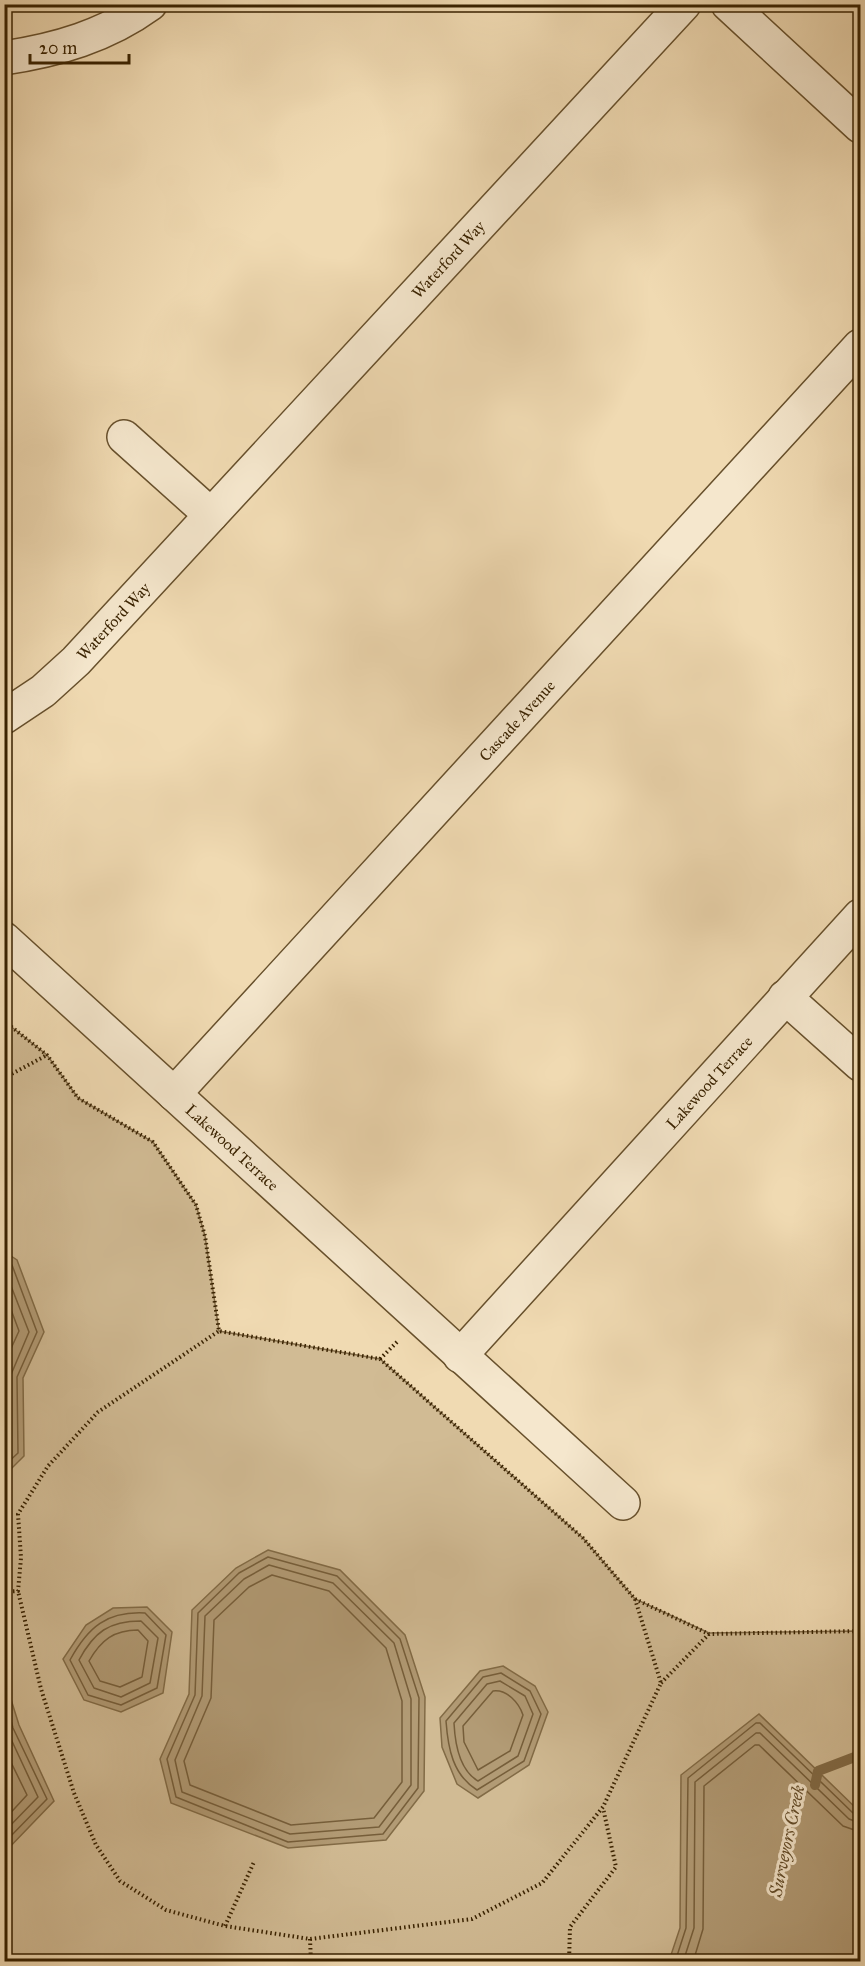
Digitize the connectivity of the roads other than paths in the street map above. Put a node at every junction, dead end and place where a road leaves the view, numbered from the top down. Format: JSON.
{"nodes":[{"id":1,"x":150,"y":4,"type":"edge"},
{"id":2,"x":684,"y":4,"type":"edge"},
{"id":3,"x":728,"y":4,"type":"edge"},
{"id":4,"x":4,"y":58,"type":"edge"},
{"id":5,"x":861,"y":126,"type":"edge"},
{"id":6,"x":861,"y":346,"type":"edge"},
{"id":7,"x":124,"y":437,"type":"dead end"},
{"id":8,"x":211,"y":515,"type":"junction"},
{"id":9,"x":4,"y":717,"type":"edge"},
{"id":10,"x":861,"y":916,"type":"edge"},
{"id":11,"x":4,"y":939,"type":"edge"},
{"id":12,"x":785,"y":997,"type":"junction"},
{"id":13,"x":861,"y":1064,"type":"edge"},
{"id":14,"x":174,"y":1094,"type":"junction"},
{"id":15,"x":460,"y":1356,"type":"junction"},
{"id":16,"x":623,"y":1503,"type":"dead end"}],
"edges":[{"from":1,"to":4,"type":"street"},
{"from":2,"to":8,"type":"street","name":"Waterford Way"},
{"from":3,"to":5,"type":"street"},
{"from":6,"to":14,"type":"street","name":"Cascade Avenue"},
{"from":7,"to":8,"type":"street"},
{"from":8,"to":9,"type":"street","name":"Waterford Way"},
{"from":10,"to":12,"type":"street","name":"Lakewood Terrace"},
{"from":11,"to":14,"type":"street","name":"Lakewood Terrace"},
{"from":12,"to":13,"type":"street"},
{"from":12,"to":15,"type":"street","name":"Lakewood Terrace"},
{"from":14,"to":15,"type":"street","name":"Lakewood Terrace"},
{"from":15,"to":16,"type":"street","name":"Lakewood Terrace"}]}
